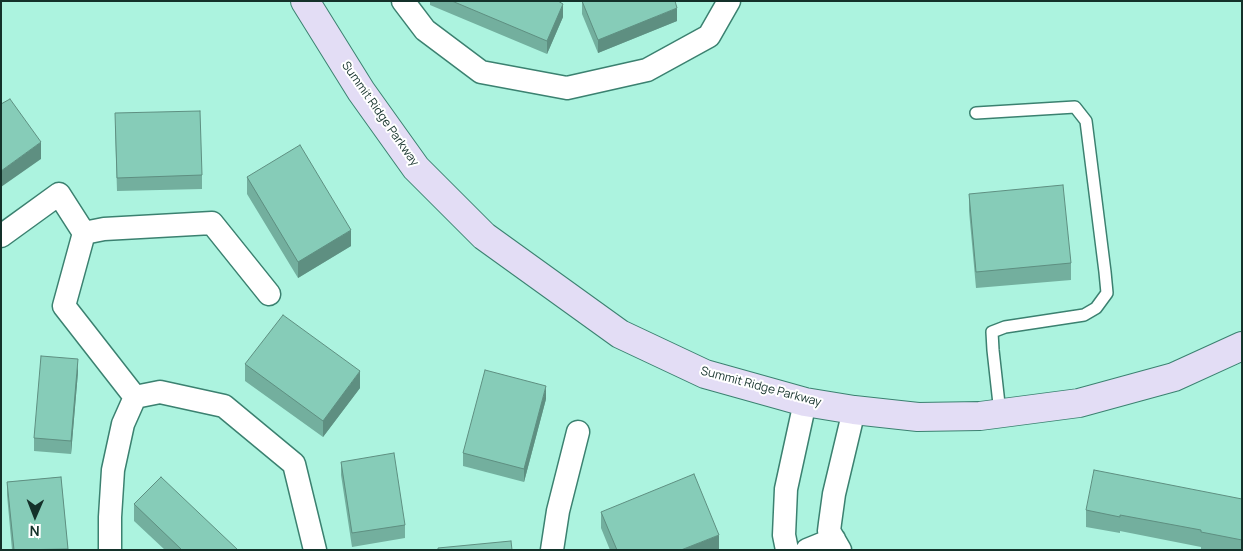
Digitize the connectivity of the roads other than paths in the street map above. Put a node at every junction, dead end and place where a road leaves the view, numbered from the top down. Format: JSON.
{"nodes":[{"id":1,"x":305,"y":1,"type":"edge"},
{"id":2,"x":403,"y":1,"type":"edge"},
{"id":3,"x":729,"y":1,"type":"edge"},
{"id":4,"x":976,"y":113,"type":"dead end"},
{"id":5,"x":84,"y":233,"type":"junction"},
{"id":6,"x":1,"y":236,"type":"edge"},
{"id":7,"x":269,"y":294,"type":"dead end"},
{"id":8,"x":1242,"y":346,"type":"edge"},
{"id":9,"x":135,"y":396,"type":"junction"},
{"id":10,"x":806,"y":402,"type":"junction"},
{"id":11,"x":854,"y":410,"type":"junction"},
{"id":12,"x":1000,"y":413,"type":"junction"},
{"id":13,"x":578,"y":432,"type":"dead end"},
{"id":14,"x":837,"y":544,"type":"edge"},
{"id":15,"x":110,"y":550,"type":"edge"},
{"id":16,"x":315,"y":550,"type":"edge"},
{"id":17,"x":552,"y":550,"type":"edge"},
{"id":18,"x":788,"y":550,"type":"edge"},
{"id":19,"x":807,"y":550,"type":"edge"}],
"edges":[{"from":1,"to":10,"type":"street","name":"Summit Ridge Parkway"},
{"from":2,"to":3,"type":"street"},
{"from":4,"to":12,"type":"lane"},
{"from":5,"to":6,"type":"street"},
{"from":5,"to":7,"type":"street"},
{"from":5,"to":9,"type":"street"},
{"from":8,"to":12,"type":"street","name":"Summit Ridge Parkway"},
{"from":9,"to":15,"type":"street"},
{"from":9,"to":16,"type":"street"},
{"from":10,"to":11,"type":"street","name":"Summit Ridge Parkway"},
{"from":10,"to":18,"type":"street"},
{"from":11,"to":12,"type":"street","name":"Summit Ridge Parkway"},
{"from":11,"to":14,"type":"street"},
{"from":13,"to":17,"type":"street"},
{"from":14,"to":19,"type":"street"}]}
